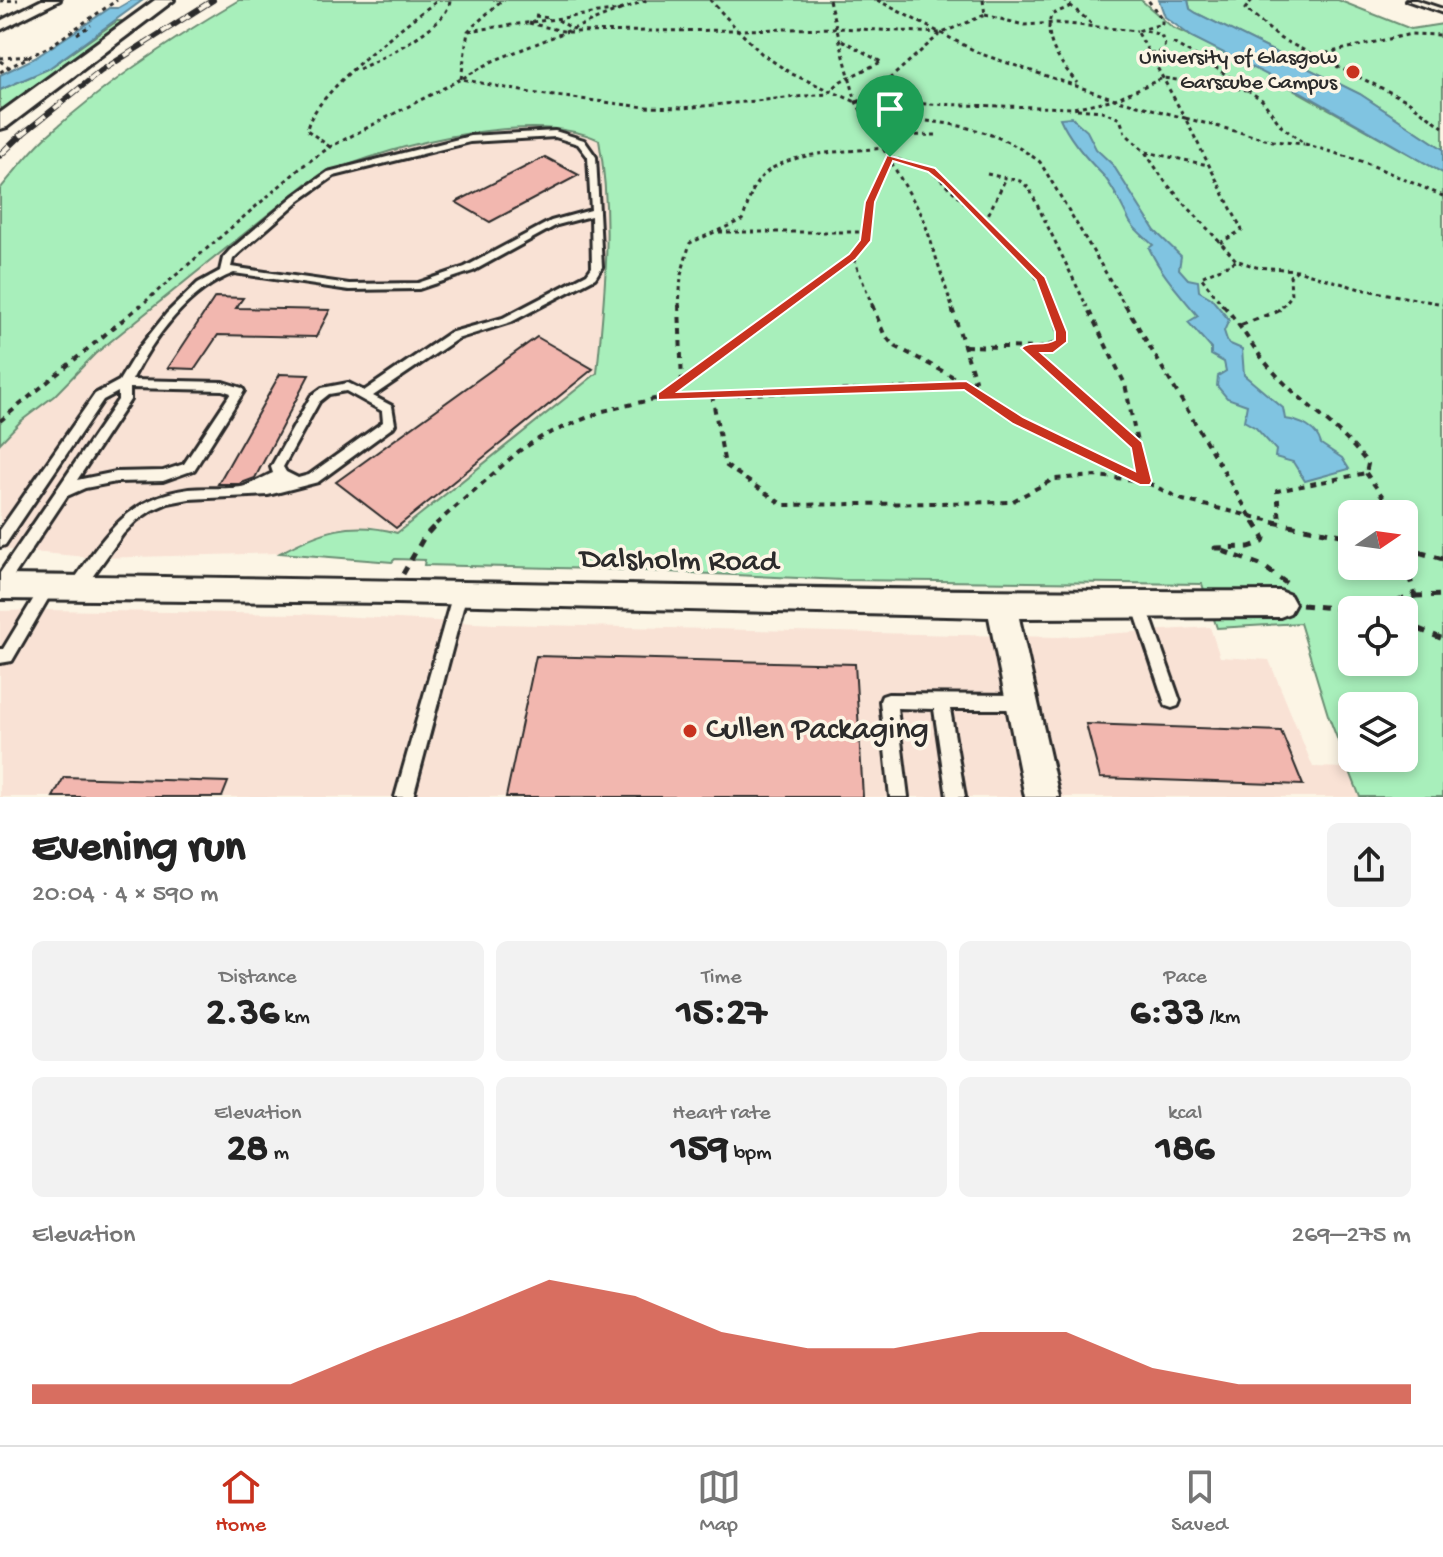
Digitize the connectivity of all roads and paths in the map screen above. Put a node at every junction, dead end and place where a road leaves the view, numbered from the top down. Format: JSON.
{"nodes":[{"id":1,"x":53,"y":0,"type":"edge"},
{"id":2,"x":117,"y":0,"type":"edge"},
{"id":3,"x":166,"y":0,"type":"edge"},
{"id":4,"x":439,"y":0,"type":"edge"},
{"id":5,"x":450,"y":0,"type":"edge"},
{"id":6,"x":502,"y":0,"type":"edge"},
{"id":7,"x":647,"y":0,"type":"edge"},
{"id":8,"x":710,"y":0,"type":"edge"},
{"id":9,"x":829,"y":0,"type":"edge"},
{"id":10,"x":877,"y":0,"type":"edge"},
{"id":11,"x":983,"y":0,"type":"edge"},
{"id":12,"x":1064,"y":0,"type":"edge"},
{"id":13,"x":1148,"y":0,"type":"edge"},
{"id":14,"x":1252,"y":0,"type":"edge"},
{"id":15,"x":1409,"y":0,"type":"edge"},
{"id":16,"x":1071,"y":6,"type":"junction"},
{"id":17,"x":620,"y":10,"type":"junction"},
{"id":18,"x":1443,"y":11,"type":"edge"},
{"id":19,"x":985,"y":15,"type":"junction"},
{"id":20,"x":535,"y":16,"type":"dead end"},
{"id":21,"x":554,"y":19,"type":"junction"},
{"id":22,"x":526,"y":23,"type":"junction"},
{"id":23,"x":1048,"y":23,"type":"junction"},
{"id":24,"x":0,"y":26,"type":"edge"},
{"id":25,"x":83,"y":26,"type":"dead end"},
{"id":26,"x":1093,"y":26,"type":"junction"},
{"id":27,"x":837,"y":28,"type":"junction"},
{"id":28,"x":573,"y":29,"type":"junction"},
{"id":29,"x":738,"y":30,"type":"junction"},
{"id":30,"x":468,"y":31,"type":"junction"},
{"id":31,"x":1137,"y":31,"type":"junction"},
{"id":32,"x":567,"y":32,"type":"junction"},
{"id":33,"x":942,"y":33,"type":"junction"},
{"id":34,"x":77,"y":34,"type":"dead end"},
{"id":35,"x":1443,"y":35,"type":"edge"},
{"id":36,"x":840,"y":39,"type":"junction"},
{"id":37,"x":1173,"y":43,"type":"dead end"},
{"id":38,"x":1165,"y":45,"type":"junction"},
{"id":39,"x":1179,"y":47,"type":"junction"},
{"id":40,"x":1150,"y":53,"type":"junction"},
{"id":41,"x":33,"y":56,"type":"junction"},
{"id":42,"x":1319,"y":58,"type":"junction"},
{"id":43,"x":0,"y":60,"type":"edge"},
{"id":44,"x":10,"y":68,"type":"junction"},
{"id":45,"x":356,"y":70,"type":"junction"},
{"id":46,"x":0,"y":72,"type":"edge"},
{"id":47,"x":850,"y":76,"type":"junction"},
{"id":48,"x":1163,"y":78,"type":"junction"},
{"id":49,"x":461,"y":79,"type":"junction"},
{"id":50,"x":1078,"y":85,"type":"junction"},
{"id":51,"x":1248,"y":90,"type":"junction"},
{"id":52,"x":827,"y":94,"type":"junction"},
{"id":53,"x":1115,"y":99,"type":"junction"},
{"id":54,"x":856,"y":102,"type":"junction"},
{"id":55,"x":1073,"y":108,"type":"junction"},
{"id":56,"x":863,"y":117,"type":"junction"},
{"id":57,"x":1185,"y":118,"type":"junction"},
{"id":58,"x":0,"y":123,"type":"edge"},
{"id":59,"x":1443,"y":127,"type":"edge"},
{"id":60,"x":937,"y":135,"type":"dead end"},
{"id":61,"x":876,"y":136,"type":"junction"},
{"id":62,"x":1305,"y":144,"type":"junction"},
{"id":63,"x":330,"y":147,"type":"junction"},
{"id":64,"x":884,"y":148,"type":"junction"},
{"id":65,"x":1145,"y":152,"type":"junction"},
{"id":66,"x":890,"y":157,"type":"junction"},
{"id":67,"x":1210,"y":166,"type":"junction"},
{"id":68,"x":987,"y":174,"type":"dead end"},
{"id":69,"x":1006,"y":178,"type":"junction"},
{"id":70,"x":1443,"y":196,"type":"edge"},
{"id":71,"x":596,"y":212,"type":"junction"},
{"id":72,"x":985,"y":221,"type":"junction"},
{"id":73,"x":717,"y":232,"type":"junction"},
{"id":74,"x":866,"y":232,"type":"junction"},
{"id":75,"x":1220,"y":243,"type":"junction"},
{"id":76,"x":853,"y":257,"type":"junction"},
{"id":77,"x":1236,"y":260,"type":"junction"},
{"id":78,"x":1297,"y":270,"type":"junction"},
{"id":79,"x":225,"y":272,"type":"junction"},
{"id":80,"x":1443,"y":304,"type":"edge"},
{"id":81,"x":1241,"y":325,"type":"junction"},
{"id":82,"x":965,"y":346,"type":"junction"},
{"id":83,"x":1027,"y":348,"type":"junction"},
{"id":84,"x":682,"y":383,"type":"junction"},
{"id":85,"x":124,"y":384,"type":"junction"},
{"id":86,"x":966,"y":386,"type":"junction"},
{"id":87,"x":366,"y":395,"type":"junction"},
{"id":88,"x":712,"y":395,"type":"junction"},
{"id":89,"x":663,"y":397,"type":"junction"},
{"id":90,"x":0,"y":421,"type":"edge"},
{"id":91,"x":1137,"y":445,"type":"junction"},
{"id":92,"x":1366,"y":473,"type":"junction"},
{"id":93,"x":281,"y":475,"type":"junction"},
{"id":94,"x":1145,"y":481,"type":"junction"},
{"id":95,"x":297,"y":483,"type":"junction"},
{"id":96,"x":62,"y":492,"type":"junction"},
{"id":97,"x":235,"y":492,"type":"junction"},
{"id":98,"x":1385,"y":500,"type":"edge"},
{"id":99,"x":1253,"y":516,"type":"junction"},
{"id":100,"x":1280,"y":521,"type":"junction"},
{"id":101,"x":1338,"y":534,"type":"edge"},
{"id":102,"x":0,"y":541,"type":"edge"},
{"id":103,"x":1418,"y":552,"type":"edge"},
{"id":104,"x":1443,"y":559,"type":"edge"},
{"id":105,"x":1410,"y":580,"type":"edge"},
{"id":106,"x":0,"y":586,"type":"edge"},
{"id":107,"x":48,"y":587,"type":"junction"},
{"id":108,"x":77,"y":587,"type":"junction"},
{"id":109,"x":396,"y":591,"type":"junction"},
{"id":110,"x":460,"y":593,"type":"junction"},
{"id":111,"x":1443,"y":595,"type":"edge"},
{"id":112,"x":1415,"y":596,"type":"joint"},
{"id":113,"x":1286,"y":599,"type":"junction"},
{"id":114,"x":1139,"y":604,"type":"junction"},
{"id":115,"x":1001,"y":605,"type":"junction"},
{"id":116,"x":1338,"y":607,"type":"edge"},
{"id":117,"x":1418,"y":629,"type":"edge"},
{"id":118,"x":1443,"y":639,"type":"edge"},
{"id":119,"x":0,"y":656,"type":"edge"},
{"id":120,"x":1172,"y":701,"type":"dead end"},
{"id":121,"x":941,"y":702,"type":"junction"},
{"id":122,"x":1021,"y":702,"type":"junction"},
{"id":123,"x":404,"y":797,"type":"edge"},
{"id":124,"x":899,"y":797,"type":"edge"},
{"id":125,"x":956,"y":797,"type":"edge"},
{"id":126,"x":1042,"y":797,"type":"edge"}],
"edges":[{"from":1,"to":24,"type":"street"},
{"from":2,"to":41,"type":"path"},
{"from":3,"to":58,"type":"street"},
{"from":4,"to":45,"type":"path"},
{"from":5,"to":45,"type":"path"},
{"from":6,"to":30,"type":"path"},
{"from":7,"to":17,"type":"path"},
{"from":8,"to":29,"type":"path"},
{"from":9,"to":27,"type":"path"},
{"from":10,"to":33,"type":"path"},
{"from":11,"to":19,"type":"path"},
{"from":12,"to":16,"type":"path"},
{"from":13,"to":31,"type":"path"},
{"from":14,"to":42,"type":"path"},
{"from":15,"to":18,"type":"lane"},
{"from":16,"to":23,"type":"path"},
{"from":16,"to":26,"type":"path"},
{"from":17,"to":21,"type":"path"},
{"from":17,"to":28,"type":"path"},
{"from":19,"to":23,"type":"path"},
{"from":19,"to":33,"type":"path"},
{"from":20,"to":21,"type":"path"},
{"from":21,"to":22,"type":"path"},
{"from":21,"to":28,"type":"path"},
{"from":22,"to":30,"type":"path"},
{"from":22,"to":32,"type":"path"},
{"from":23,"to":26,"type":"path"},
{"from":23,"to":50,"type":"path"},
{"from":25,"to":34,"type":"path"},
{"from":26,"to":31,"type":"path"},
{"from":27,"to":29,"type":"path"},
{"from":27,"to":33,"type":"path"},
{"from":27,"to":36,"type":"path"},
{"from":28,"to":32,"type":"path"},
{"from":29,"to":32,"type":"path"},
{"from":29,"to":52,"type":"path"},
{"from":30,"to":49,"type":"path"},
{"from":31,"to":38,"type":"path"},
{"from":31,"to":40,"type":"path"},
{"from":32,"to":49,"type":"path"},
{"from":33,"to":50,"type":"path"},
{"from":33,"to":54,"type":"path"},
{"from":35,"to":42,"type":"path"},
{"from":36,"to":47,"type":"path"},
{"from":36,"to":47,"type":"path"},
{"from":37,"to":39,"type":"path"},
{"from":38,"to":39,"type":"path"},
{"from":38,"to":40,"type":"path"},
{"from":39,"to":51,"type":"path"},
{"from":40,"to":48,"type":"path"},
{"from":41,"to":43,"type":"path"},
{"from":41,"to":44,"type":"path"},
{"from":42,"to":59,"type":"path"},
{"from":43,"to":44,"type":"path"},
{"from":44,"to":46,"type":"path"},
{"from":45,"to":63,"type":"path"},
{"from":47,"to":52,"type":"path"},
{"from":47,"to":54,"type":"path"},
{"from":48,"to":51,"type":"path"},
{"from":48,"to":53,"type":"path"},
{"from":48,"to":57,"type":"path"},
{"from":49,"to":52,"type":"path"},
{"from":49,"to":63,"type":"path"},
{"from":50,"to":53,"type":"path"},
{"from":51,"to":62,"type":"path"},
{"from":52,"to":54,"type":"path"},
{"from":53,"to":55,"type":"path"},
{"from":53,"to":57,"type":"path"},
{"from":54,"to":55,"type":"path"},
{"from":54,"to":56,"type":"path"},
{"from":55,"to":65,"type":"path"},
{"from":56,"to":61,"type":"path"},
{"from":56,"to":99,"type":"path"},
{"from":57,"to":62,"type":"path"},
{"from":57,"to":67,"type":"path"},
{"from":60,"to":61,"type":"path"},
{"from":61,"to":64,"type":"path"},
{"from":62,"to":70,"type":"path"},
{"from":63,"to":90,"type":"path"},
{"from":64,"to":66,"type":"path"},
{"from":64,"to":73,"type":"path"},
{"from":65,"to":67,"type":"path"},
{"from":65,"to":75,"type":"path"},
{"from":66,"to":72,"type":"path"},
{"from":66,"to":74,"type":"path"},
{"from":66,"to":82,"type":"path"},
{"from":67,"to":75,"type":"path"},
{"from":68,"to":69,"type":"path"},
{"from":69,"to":72,"type":"path"},
{"from":69,"to":91,"type":"path"},
{"from":71,"to":79,"type":"lane"},
{"from":71,"to":79,"type":"lane"},
{"from":71,"to":87,"type":"lane"},
{"from":72,"to":83,"type":"path"},
{"from":73,"to":74,"type":"path"},
{"from":73,"to":84,"type":"path"},
{"from":74,"to":76,"type":"path"},
{"from":75,"to":77,"type":"path"},
{"from":76,"to":84,"type":"path"},
{"from":76,"to":86,"type":"path"},
{"from":77,"to":78,"type":"path"},
{"from":77,"to":81,"type":"path"},
{"from":78,"to":80,"type":"path"},
{"from":78,"to":81,"type":"path"},
{"from":79,"to":85,"type":"lane"},
{"from":81,"to":92,"type":"path"},
{"from":82,"to":83,"type":"path"},
{"from":82,"to":86,"type":"path"},
{"from":83,"to":91,"type":"path"},
{"from":84,"to":89,"type":"path"},
{"from":85,"to":96,"type":"lane"},
{"from":85,"to":96,"type":"lane"},
{"from":85,"to":102,"type":"lane"},
{"from":86,"to":88,"type":"path"},
{"from":86,"to":94,"type":"path"},
{"from":87,"to":93,"type":"lane"},
{"from":87,"to":95,"type":"lane"},
{"from":88,"to":89,"type":"path"},
{"from":88,"to":94,"type":"path"},
{"from":89,"to":109,"type":"path"},
{"from":91,"to":94,"type":"path"},
{"from":92,"to":98,"type":"path"},
{"from":92,"to":100,"type":"path"},
{"from":93,"to":95,"type":"lane"},
{"from":93,"to":97,"type":"lane"},
{"from":94,"to":99,"type":"path"},
{"from":95,"to":97,"type":"lane"},
{"from":96,"to":106,"type":"lane"},
{"from":97,"to":108,"type":"lane"},
{"from":99,"to":100,"type":"path"},
{"from":99,"to":113,"type":"path"},
{"from":100,"to":101,"type":"path"},
{"from":103,"to":104,"type":"path"},
{"from":105,"to":112,"type":"path"},
{"from":106,"to":107,"type":"street","name":"Dalsholm Road"},
{"from":107,"to":108,"type":"street","name":"Dalsholm Road"},
{"from":107,"to":119,"type":"lane"},
{"from":108,"to":109,"type":"street","name":"Dalsholm Road"},
{"from":109,"to":110,"type":"street","name":"Dalsholm Road"},
{"from":110,"to":115,"type":"street","name":"Dalsholm Road"},
{"from":110,"to":123,"type":"lane"},
{"from":111,"to":112,"type":"path"},
{"from":113,"to":114,"type":"street","name":"Dalsholm Road"},
{"from":113,"to":116,"type":"path"},
{"from":114,"to":115,"type":"street","name":"Dalsholm Road"},
{"from":114,"to":120,"type":"lane"},
{"from":115,"to":122,"type":"street"},
{"from":117,"to":118,"type":"path"},
{"from":121,"to":122,"type":"lane"},
{"from":121,"to":124,"type":"lane"},
{"from":121,"to":125,"type":"lane"},
{"from":122,"to":126,"type":"street"}]}
